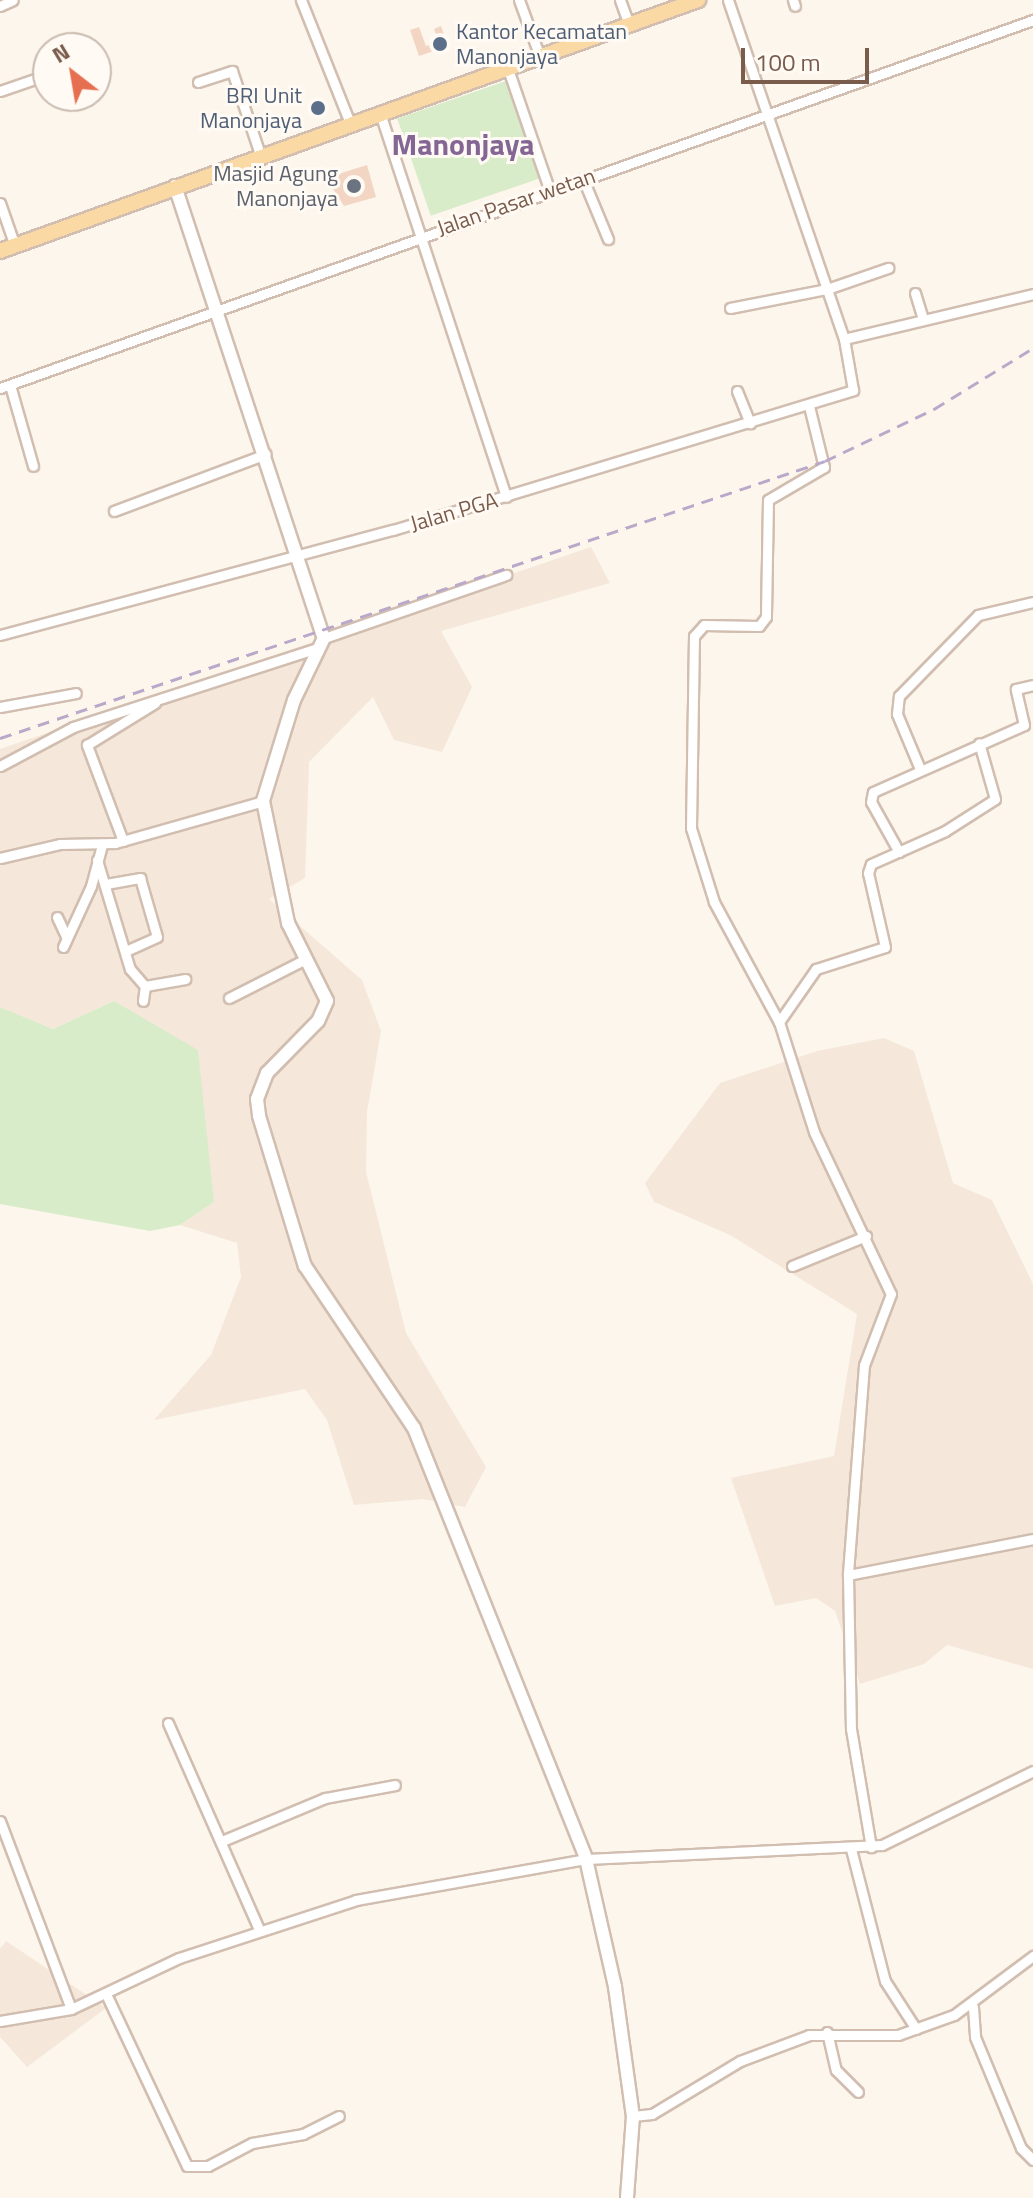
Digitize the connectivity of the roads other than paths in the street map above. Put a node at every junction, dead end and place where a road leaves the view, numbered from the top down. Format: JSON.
{"nodes":[{"id":1,"x":13,"y":0,"type":"edge"},
{"id":2,"x":301,"y":0,"type":"edge"},
{"id":3,"x":519,"y":0,"type":"edge"},
{"id":4,"x":620,"y":0,"type":"edge"},
{"id":5,"x":698,"y":0,"type":"edge"},
{"id":6,"x":728,"y":0,"type":"edge"},
{"id":7,"x":0,"y":6,"type":"edge"},
{"id":8,"x":1033,"y":20,"type":"edge"},
{"id":9,"x":629,"y":25,"type":"junction"},
{"id":10,"x":540,"y":57,"type":"junction"},
{"id":11,"x":508,"y":69,"type":"junction"},
{"id":12,"x":32,"y":80,"type":"edge"},
{"id":13,"x":198,"y":82,"type":"dead end"},
{"id":14,"x":0,"y":91,"type":"edge"},
{"id":15,"x":380,"y":113,"type":"junction"},
{"id":16,"x":766,"y":113,"type":"junction"},
{"id":17,"x":350,"y":123,"type":"junction"},
{"id":18,"x":260,"y":154,"type":"junction"},
{"id":19,"x":583,"y":179,"type":"junction"},
{"id":20,"x":175,"y":186,"type":"junction"},
{"id":21,"x":549,"y":189,"type":"junction"},
{"id":22,"x":0,"y":203,"type":"edge"},
{"id":23,"x":422,"y":235,"type":"junction"},
{"id":24,"x":608,"y":239,"type":"dead end"},
{"id":25,"x":7,"y":248,"type":"edge"},
{"id":26,"x":888,"y":268,"type":"dead end"},
{"id":27,"x":827,"y":289,"type":"junction"},
{"id":28,"x":915,"y":293,"type":"dead end"},
{"id":29,"x":1033,"y":294,"type":"edge"},
{"id":30,"x":730,"y":308,"type":"dead end"},
{"id":31,"x":217,"y":309,"type":"junction"},
{"id":32,"x":923,"y":319,"type":"junction"},
{"id":33,"x":844,"y":339,"type":"junction"},
{"id":34,"x":5,"y":386,"type":"edge"},
{"id":35,"x":737,"y":391,"type":"dead end"},
{"id":36,"x":809,"y":406,"type":"junction"},
{"id":37,"x":750,"y":423,"type":"junction"},
{"id":38,"x":266,"y":454,"type":"junction"},
{"id":39,"x":33,"y":466,"type":"dead end"},
{"id":40,"x":506,"y":497,"type":"junction"},
{"id":41,"x":114,"y":511,"type":"dead end"},
{"id":42,"x":301,"y":556,"type":"junction"},
{"id":43,"x":506,"y":575,"type":"dead end"},
{"id":44,"x":1033,"y":602,"type":"edge"},
{"id":45,"x":0,"y":635,"type":"edge"},
{"id":46,"x":321,"y":643,"type":"junction"},
{"id":47,"x":1033,"y":685,"type":"edge"},
{"id":48,"x":76,"y":693,"type":"dead end"},
{"id":49,"x":162,"y":699,"type":"junction"},
{"id":50,"x":0,"y":707,"type":"edge"},
{"id":51,"x":979,"y":743,"type":"junction"},
{"id":52,"x":0,"y":766,"type":"edge"},
{"id":53,"x":920,"y":769,"type":"junction"},
{"id":54,"x":263,"y":801,"type":"junction"},
{"id":55,"x":123,"y":841,"type":"junction"},
{"id":56,"x":102,"y":845,"type":"junction"},
{"id":57,"x":899,"y":852,"type":"junction"},
{"id":58,"x":0,"y":858,"type":"edge"},
{"id":59,"x":97,"y":860,"type":"junction"},
{"id":60,"x":106,"y":884,"type":"junction"},
{"id":61,"x":57,"y":917,"type":"dead end"},
{"id":62,"x":126,"y":951,"type":"junction"},
{"id":63,"x":306,"y":959,"type":"junction"},
{"id":64,"x":185,"y":979,"type":"dead end"},
{"id":65,"x":145,"y":986,"type":"junction"},
{"id":66,"x":229,"y":998,"type":"dead end"},
{"id":67,"x":143,"y":1001,"type":"dead end"},
{"id":68,"x":779,"y":1022,"type":"junction"},
{"id":69,"x":866,"y":1236,"type":"junction"},
{"id":70,"x":792,"y":1266,"type":"dead end"},
{"id":71,"x":1033,"y":1539,"type":"edge"},
{"id":72,"x":848,"y":1575,"type":"junction"},
{"id":73,"x":168,"y":1723,"type":"dead end"},
{"id":74,"x":1033,"y":1771,"type":"edge"},
{"id":75,"x":395,"y":1785,"type":"dead end"},
{"id":76,"x":0,"y":1821,"type":"edge"},
{"id":77,"x":222,"y":1841,"type":"junction"},
{"id":78,"x":871,"y":1847,"type":"junction"},
{"id":79,"x":851,"y":1849,"type":"junction"},
{"id":80,"x":586,"y":1859,"type":"junction"},
{"id":81,"x":259,"y":1929,"type":"junction"},
{"id":82,"x":1033,"y":1956,"type":"edge"},
{"id":83,"x":106,"y":1994,"type":"junction"},
{"id":84,"x":973,"y":2007,"type":"junction"},
{"id":85,"x":71,"y":2009,"type":"junction"},
{"id":86,"x":0,"y":2021,"type":"edge"},
{"id":87,"x":916,"y":2029,"type":"junction"},
{"id":88,"x":827,"y":2032,"type":"junction"},
{"id":89,"x":858,"y":2092,"type":"dead end"},
{"id":90,"x":339,"y":2116,"type":"dead end"},
{"id":91,"x":633,"y":2116,"type":"junction"},
{"id":92,"x":1033,"y":2160,"type":"edge"},
{"id":93,"x":627,"y":2198,"type":"edge"}],
"edges":[{"from":1,"to":7,"type":"street"},
{"from":2,"to":17,"type":"street"},
{"from":3,"to":10,"type":"street"},
{"from":4,"to":9,"type":"street"},
{"from":5,"to":9,"type":"main road"},
{"from":6,"to":16,"type":"street"},
{"from":8,"to":16,"type":"street","name":"Jalan Pasar wetan"},
{"from":9,"to":10,"type":"main road"},
{"from":10,"to":11,"type":"main road"},
{"from":11,"to":15,"type":"main road"},
{"from":11,"to":21,"type":"street"},
{"from":12,"to":14,"type":"street"},
{"from":13,"to":18,"type":"street"},
{"from":15,"to":17,"type":"main road"},
{"from":15,"to":23,"type":"street"},
{"from":16,"to":19,"type":"street","name":"Jalan Pasar wetan"},
{"from":16,"to":27,"type":"street"},
{"from":17,"to":18,"type":"main road"},
{"from":18,"to":20,"type":"main road"},
{"from":19,"to":21,"type":"street","name":"Jalan Pasar wetan"},
{"from":19,"to":24,"type":"street"},
{"from":20,"to":25,"type":"main road"},
{"from":20,"to":31,"type":"main road"},
{"from":21,"to":23,"type":"street","name":"Jalan Pasar wetan"},
{"from":22,"to":25,"type":"street"},
{"from":23,"to":31,"type":"street","name":"Jalan Pasar wetan"},
{"from":23,"to":40,"type":"street"},
{"from":26,"to":27,"type":"street"},
{"from":27,"to":30,"type":"street"},
{"from":27,"to":33,"type":"street"},
{"from":28,"to":32,"type":"street"},
{"from":29,"to":32,"type":"street"},
{"from":31,"to":34,"type":"street","name":"Jalan Pasar wetan"},
{"from":31,"to":38,"type":"main road"},
{"from":32,"to":33,"type":"street"},
{"from":33,"to":36,"type":"street","name":"Jalan PGA"},
{"from":34,"to":39,"type":"street"},
{"from":35,"to":37,"type":"street"},
{"from":36,"to":37,"type":"street","name":"Jalan PGA"},
{"from":36,"to":68,"type":"street"},
{"from":37,"to":40,"type":"street","name":"Jalan PGA"},
{"from":38,"to":41,"type":"street"},
{"from":38,"to":42,"type":"main road"},
{"from":40,"to":42,"type":"street","name":"Jalan PGA"},
{"from":42,"to":45,"type":"street","name":"Jalan PGA"},
{"from":42,"to":46,"type":"main road"},
{"from":43,"to":46,"type":"street"},
{"from":44,"to":53,"type":"street"},
{"from":46,"to":49,"type":"street"},
{"from":46,"to":54,"type":"main road"},
{"from":47,"to":51,"type":"street"},
{"from":48,"to":50,"type":"street"},
{"from":49,"to":52,"type":"street"},
{"from":49,"to":55,"type":"street"},
{"from":51,"to":53,"type":"street"},
{"from":51,"to":57,"type":"street"},
{"from":53,"to":57,"type":"street"},
{"from":54,"to":55,"type":"street"},
{"from":54,"to":63,"type":"main road"},
{"from":55,"to":56,"type":"street"},
{"from":56,"to":58,"type":"street"},
{"from":56,"to":59,"type":"street"},
{"from":57,"to":68,"type":"street"},
{"from":59,"to":60,"type":"street"},
{"from":59,"to":61,"type":"street"},
{"from":60,"to":62,"type":"street"},
{"from":60,"to":62,"type":"street"},
{"from":62,"to":65,"type":"street"},
{"from":63,"to":66,"type":"street"},
{"from":63,"to":80,"type":"main road"},
{"from":64,"to":65,"type":"street"},
{"from":65,"to":67,"type":"street"},
{"from":68,"to":69,"type":"street"},
{"from":69,"to":70,"type":"street"},
{"from":69,"to":72,"type":"street"},
{"from":71,"to":72,"type":"street"},
{"from":72,"to":78,"type":"street"},
{"from":73,"to":77,"type":"street"},
{"from":74,"to":78,"type":"street"},
{"from":75,"to":77,"type":"street"},
{"from":76,"to":85,"type":"street"},
{"from":77,"to":81,"type":"street"},
{"from":78,"to":79,"type":"street"},
{"from":79,"to":80,"type":"street"},
{"from":79,"to":87,"type":"street"},
{"from":80,"to":81,"type":"street"},
{"from":80,"to":91,"type":"main road"},
{"from":81,"to":83,"type":"street"},
{"from":82,"to":84,"type":"street"},
{"from":83,"to":85,"type":"street"},
{"from":83,"to":90,"type":"street"},
{"from":84,"to":87,"type":"street"},
{"from":84,"to":92,"type":"street"},
{"from":85,"to":86,"type":"street"},
{"from":87,"to":88,"type":"street"},
{"from":88,"to":89,"type":"street"},
{"from":88,"to":91,"type":"street"},
{"from":91,"to":93,"type":"main road"}]}
